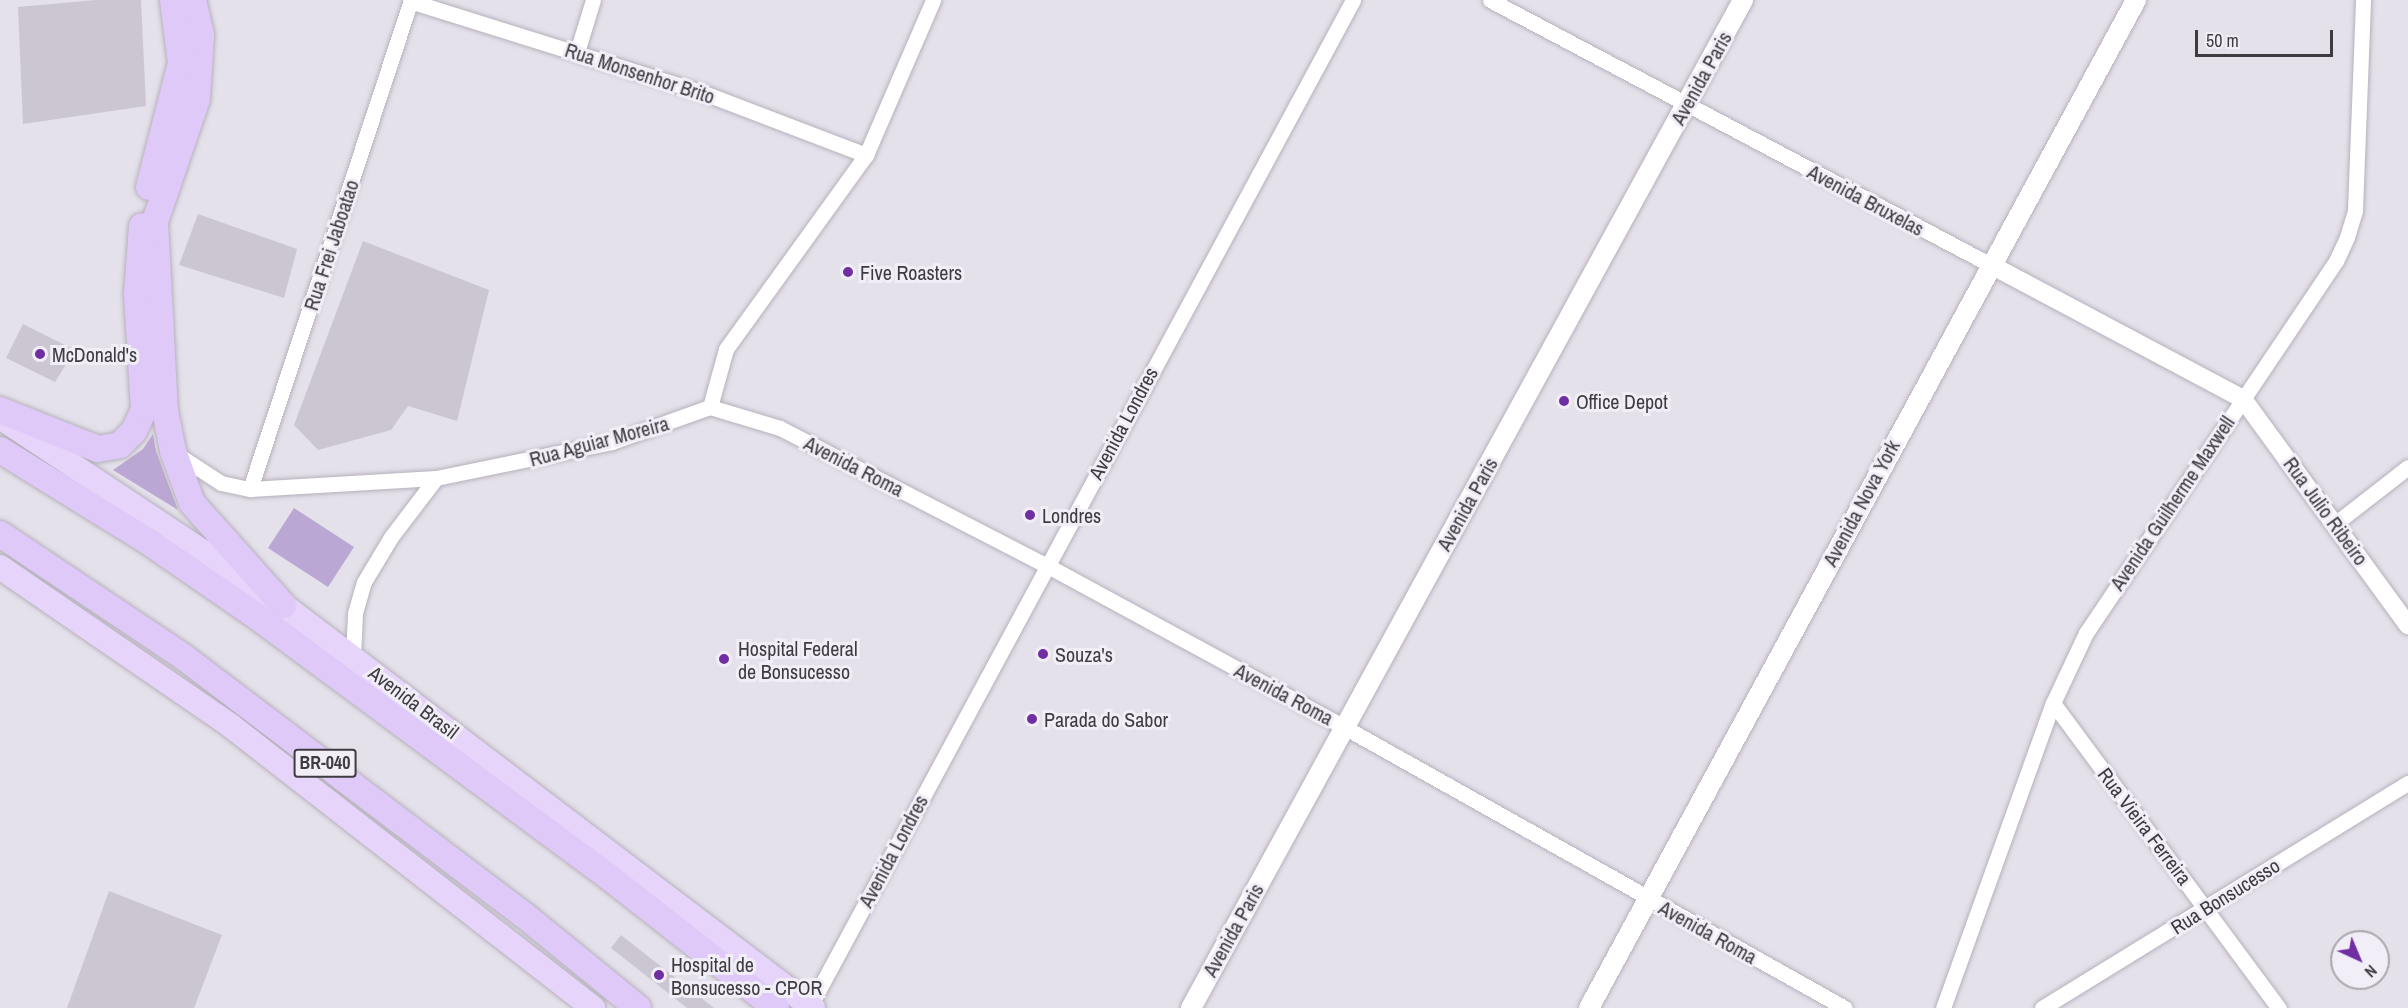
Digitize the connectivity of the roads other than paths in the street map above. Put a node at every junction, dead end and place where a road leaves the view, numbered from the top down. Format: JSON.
{"nodes":[{"id":1,"x":173,"y":0,"type":"edge"},
{"id":2,"x":193,"y":0,"type":"edge"},
{"id":3,"x":593,"y":0,"type":"edge"},
{"id":4,"x":933,"y":0,"type":"edge"},
{"id":5,"x":1353,"y":0,"type":"edge"},
{"id":6,"x":1490,"y":0,"type":"edge"},
{"id":7,"x":1743,"y":0,"type":"edge"},
{"id":8,"x":2136,"y":0,"type":"edge"},
{"id":9,"x":2363,"y":0,"type":"edge"},
{"id":10,"x":411,"y":1,"type":"edge"},
{"id":11,"x":577,"y":52,"type":"junction"},
{"id":12,"x":1687,"y":104,"type":"junction"},
{"id":13,"x":866,"y":154,"type":"junction"},
{"id":14,"x":1991,"y":265,"type":"junction"},
{"id":15,"x":2243,"y":399,"type":"junction"},
{"id":16,"x":710,"y":407,"type":"junction"},
{"id":17,"x":0,"y":410,"type":"edge"},
{"id":18,"x":0,"y":417,"type":"edge"},
{"id":19,"x":0,"y":450,"type":"edge"},
{"id":20,"x":173,"y":451,"type":"junction"},
{"id":21,"x":2408,"y":467,"type":"edge"},
{"id":22,"x":436,"y":478,"type":"junction"},
{"id":23,"x":250,"y":489,"type":"junction"},
{"id":24,"x":2336,"y":523,"type":"junction"},
{"id":25,"x":0,"y":534,"type":"edge"},
{"id":26,"x":1046,"y":565,"type":"junction"},
{"id":27,"x":0,"y":567,"type":"edge"},
{"id":28,"x":283,"y":605,"type":"junction"},
{"id":29,"x":2408,"y":625,"type":"edge"},
{"id":30,"x":353,"y":657,"type":"junction"},
{"id":31,"x":2053,"y":702,"type":"junction"},
{"id":32,"x":1344,"y":727,"type":"junction"},
{"id":33,"x":2408,"y":783,"type":"edge"},
{"id":34,"x":1648,"y":898,"type":"junction"},
{"id":35,"x":2206,"y":908,"type":"junction"},
{"id":36,"x":812,"y":1007,"type":"edge"},
{"id":37,"x":593,"y":1008,"type":"edge"},
{"id":38,"x":638,"y":1008,"type":"edge"},
{"id":39,"x":776,"y":1008,"type":"edge"},
{"id":40,"x":1191,"y":1008,"type":"edge"},
{"id":41,"x":1589,"y":1008,"type":"edge"},
{"id":42,"x":1845,"y":1008,"type":"edge"},
{"id":43,"x":1943,"y":1008,"type":"edge"},
{"id":44,"x":2042,"y":1008,"type":"edge"},
{"id":45,"x":2278,"y":1008,"type":"edge"}],
"edges":[{"from":1,"to":17,"type":"highway"},
{"from":2,"to":20,"type":"highway"},
{"from":3,"to":11,"type":"street"},
{"from":4,"to":13,"type":"street"},
{"from":5,"to":26,"type":"street","name":"Avenida Londres"},
{"from":6,"to":12,"type":"street","name":"Avenida Bruxelas"},
{"from":7,"to":12,"type":"main road","name":"Avenida Paris"},
{"from":8,"to":14,"type":"main road","name":"Avenida Nova York"},
{"from":9,"to":15,"type":"street","name":"Avenida Guilherme Maxwell"},
{"from":10,"to":11,"type":"street","name":"Rua Monsenhor Brito"},
{"from":10,"to":23,"type":"street","name":"Rua Frei Jaboatao"},
{"from":11,"to":13,"type":"street","name":"Rua Monsenhor Brito"},
{"from":12,"to":14,"type":"street","name":"Avenida Bruxelas"},
{"from":12,"to":32,"type":"main road","name":"Avenida Paris"},
{"from":13,"to":16,"type":"street"},
{"from":14,"to":15,"type":"street","name":"Avenida Bruxelas"},
{"from":14,"to":34,"type":"main road","name":"Avenida Nova York"},
{"from":15,"to":24,"type":"street","name":"Rua Julio Ribeiro"},
{"from":15,"to":31,"type":"street","name":"Avenida Guilherme Maxwell"},
{"from":16,"to":22,"type":"street","name":"Rua Aguiar Moreira"},
{"from":16,"to":26,"type":"street","name":"Avenida Roma"},
{"from":18,"to":28,"type":"highway","name":"Avenida Brasil"},
{"from":19,"to":39,"type":"highway","name":"Avenida Brasil"},
{"from":20,"to":23,"type":"street","name":"Rua Aguiar Moreira"},
{"from":20,"to":28,"type":"highway"},
{"from":21,"to":24,"type":"street"},
{"from":22,"to":23,"type":"street","name":"Rua Aguiar Moreira"},
{"from":22,"to":30,"type":"street"},
{"from":24,"to":29,"type":"street","name":"Rua Julio Ribeiro"},
{"from":25,"to":38,"type":"highway","number":"BR-040"},
{"from":26,"to":32,"type":"street","name":"Avenida Roma"},
{"from":26,"to":36,"type":"street","name":"Avenida Londres"},
{"from":27,"to":37,"type":"highway"},
{"from":28,"to":30,"type":"highway","name":"Avenida Brasil"},
{"from":30,"to":36,"type":"highway","name":"Avenida Brasil"},
{"from":31,"to":35,"type":"street","name":"Rua Vieira Ferreira"},
{"from":31,"to":43,"type":"street","name":"Avenida Guilherme Maxwell"},
{"from":32,"to":34,"type":"street","name":"Avenida Roma"},
{"from":32,"to":40,"type":"main road","name":"Avenida Paris"},
{"from":33,"to":35,"type":"street","name":"Rua Bonsucesso"},
{"from":34,"to":41,"type":"main road","name":"Avenida Nova York"},
{"from":34,"to":42,"type":"street","name":"Avenida Roma"},
{"from":35,"to":44,"type":"street","name":"Rua Bonsucesso"},
{"from":35,"to":45,"type":"street","name":"Rua Vieira Ferreira"}]}
